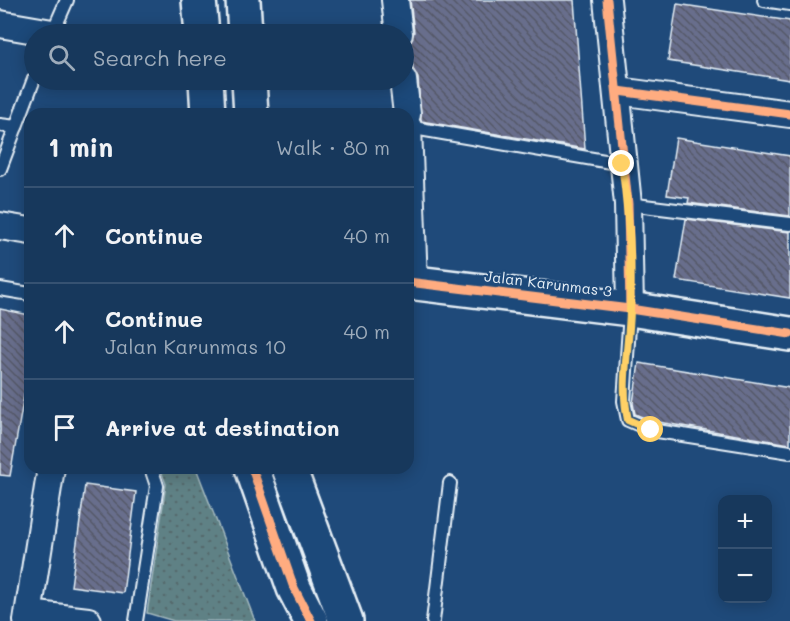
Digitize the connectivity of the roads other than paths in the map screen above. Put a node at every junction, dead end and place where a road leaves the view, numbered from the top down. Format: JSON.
{"nodes":[{"id":1,"x":67,"y":0,"type":"edge"},
{"id":2,"x":199,"y":0,"type":"edge"},
{"id":3,"x":243,"y":0,"type":"edge"},
{"id":4,"x":395,"y":0,"type":"edge"},
{"id":5,"x":607,"y":0,"type":"edge"},
{"id":6,"x":764,"y":0,"type":"edge"},
{"id":7,"x":790,"y":4,"type":"edge"},
{"id":8,"x":0,"y":24,"type":"edge"},
{"id":9,"x":56,"y":24,"type":"edge"},
{"id":10,"x":201,"y":24,"type":"edge"},
{"id":11,"x":244,"y":24,"type":"edge"},
{"id":12,"x":398,"y":24,"type":"edge"},
{"id":13,"x":24,"y":29,"type":"edge"},
{"id":14,"x":30,"y":90,"type":"edge"},
{"id":15,"x":207,"y":90,"type":"edge"},
{"id":16,"x":250,"y":90,"type":"edge"},
{"id":17,"x":404,"y":90,"type":"edge"},
{"id":18,"x":618,"y":91,"type":"junction"},
{"id":19,"x":208,"y":108,"type":"edge"},
{"id":20,"x":251,"y":108,"type":"edge"},
{"id":21,"x":406,"y":108,"type":"edge"},
{"id":22,"x":790,"y":114,"type":"edge"},
{"id":23,"x":0,"y":125,"type":"edge"},
{"id":24,"x":16,"y":127,"type":"junction"},
{"id":25,"x":414,"y":128,"type":"edge"},
{"id":26,"x":622,"y":164,"type":"junction"},
{"id":27,"x":0,"y":169,"type":"edge"},
{"id":28,"x":628,"y":204,"type":"junction"},
{"id":29,"x":790,"y":224,"type":"edge"},
{"id":30,"x":0,"y":226,"type":"edge"},
{"id":31,"x":24,"y":230,"type":"edge"},
{"id":32,"x":414,"y":282,"type":"edge"},
{"id":33,"x":0,"y":289,"type":"edge"},
{"id":34,"x":24,"y":293,"type":"edge"},
{"id":35,"x":630,"y":309,"type":"junction"},
{"id":36,"x":790,"y":334,"type":"edge"},
{"id":37,"x":790,"y":452,"type":"edge"},
{"id":38,"x":50,"y":474,"type":"edge"},
{"id":39,"x":153,"y":474,"type":"edge"},
{"id":40,"x":254,"y":474,"type":"edge"},
{"id":41,"x":291,"y":474,"type":"edge"},
{"id":42,"x":450,"y":483,"type":"dead end"},
{"id":43,"x":28,"y":617,"type":"edge"},
{"id":44,"x":88,"y":621,"type":"edge"},
{"id":45,"x":136,"y":621,"type":"edge"},
{"id":46,"x":311,"y":621,"type":"edge"},
{"id":47,"x":346,"y":621,"type":"edge"},
{"id":48,"x":433,"y":621,"type":"edge"}],
"edges":[{"from":1,"to":9,"type":"lane"},
{"from":2,"to":10,"type":"street"},
{"from":3,"to":11,"type":"street"},
{"from":4,"to":12,"type":"street"},
{"from":5,"to":18,"type":"street"},
{"from":6,"to":7,"type":"lane"},
{"from":8,"to":13,"type":"street"},
{"from":14,"to":24,"type":"lane"},
{"from":15,"to":19,"type":"street"},
{"from":16,"to":20,"type":"street"},
{"from":17,"to":21,"type":"street"},
{"from":18,"to":22,"type":"street"},
{"from":18,"to":26,"type":"street"},
{"from":23,"to":24,"type":"lane"},
{"from":24,"to":27,"type":"lane"},
{"from":25,"to":26,"type":"lane"},
{"from":26,"to":28,"type":"street"},
{"from":28,"to":29,"type":"lane"},
{"from":28,"to":35,"type":"street"},
{"from":30,"to":31,"type":"street"},
{"from":32,"to":35,"type":"street","name":"Jalan Karunmas 3"},
{"from":33,"to":34,"type":"lane"},
{"from":35,"to":36,"type":"street","name":"Jalan Karunmas 3"},
{"from":35,"to":37,"type":"lane"},
{"from":38,"to":43,"type":"street"},
{"from":39,"to":45,"type":"lane"},
{"from":40,"to":46,"type":"street"},
{"from":41,"to":47,"type":"street"},
{"from":42,"to":48,"type":"lane"},
{"from":43,"to":44,"type":"street"}]}
